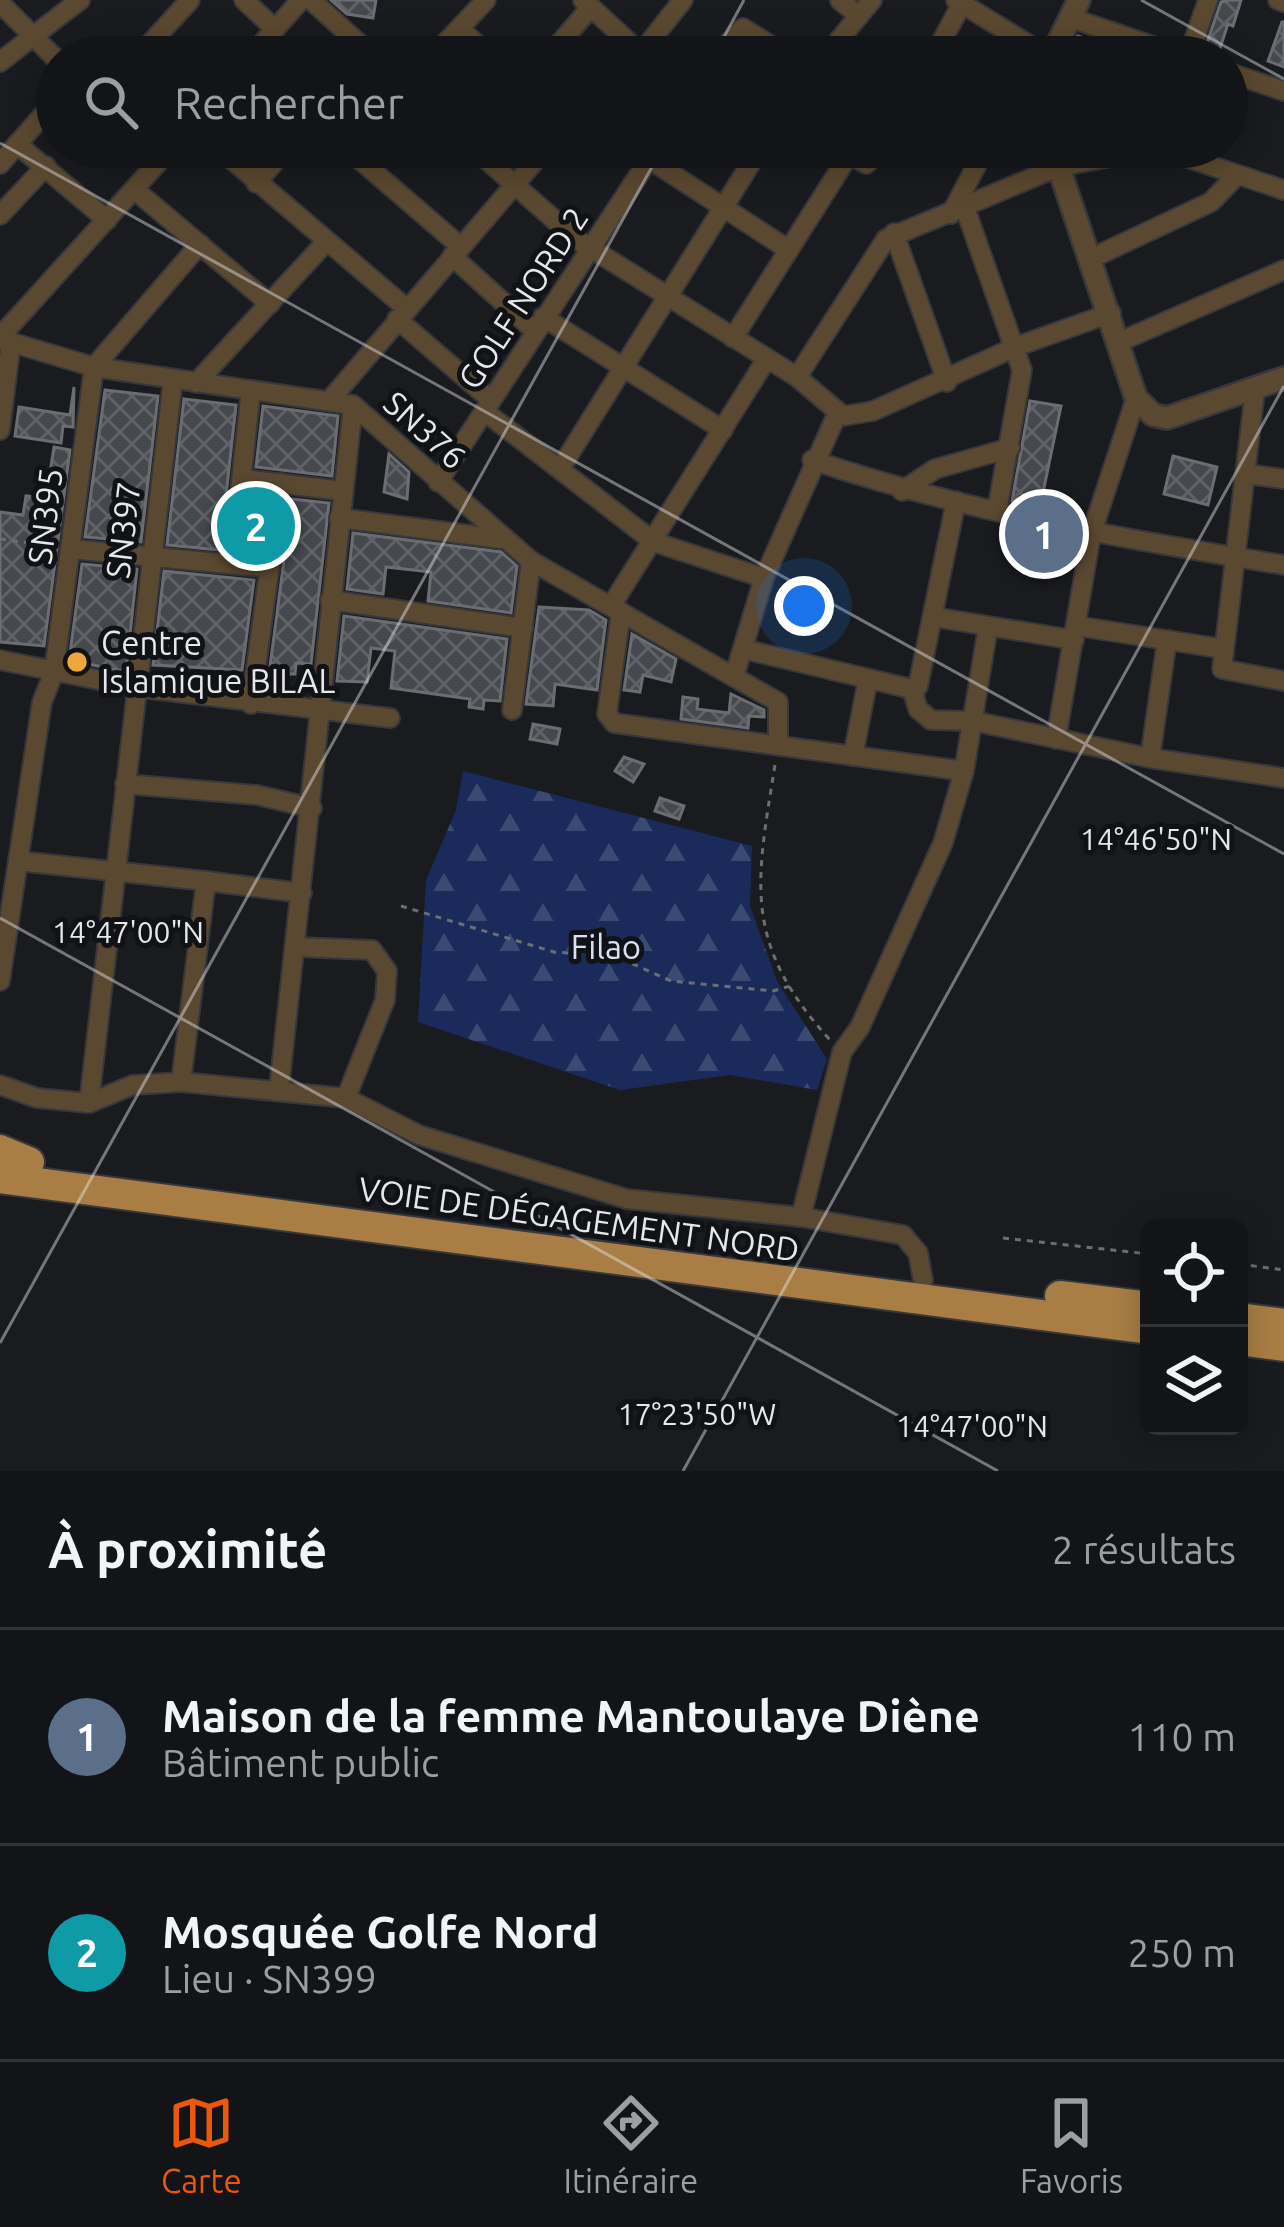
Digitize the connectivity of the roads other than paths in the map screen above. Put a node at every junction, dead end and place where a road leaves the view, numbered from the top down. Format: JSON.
{"nodes":[{"id":1,"x":80,"y":0,"type":"edge"},
{"id":2,"x":190,"y":0,"type":"edge"},
{"id":3,"x":244,"y":0,"type":"edge"},
{"id":4,"x":301,"y":0,"type":"edge"},
{"id":5,"x":311,"y":0,"type":"edge"},
{"id":6,"x":486,"y":0,"type":"edge"},
{"id":7,"x":683,"y":0,"type":"edge"},
{"id":8,"x":840,"y":0,"type":"edge"},
{"id":9,"x":872,"y":0,"type":"edge"},
{"id":10,"x":1208,"y":0,"type":"edge"},
{"id":11,"x":961,"y":1,"type":"edge"},
{"id":12,"x":0,"y":3,"type":"edge"},
{"id":13,"x":587,"y":4,"type":"edge"},
{"id":14,"x":1075,"y":9,"type":"edge"},
{"id":15,"x":859,"y":16,"type":"junction"},
{"id":16,"x":274,"y":29,"type":"junction"},
{"id":17,"x":460,"y":29,"type":"junction"},
{"id":18,"x":157,"y":36,"type":"edge"},
{"id":19,"x":268,"y":36,"type":"edge"},
{"id":20,"x":350,"y":36,"type":"edge"},
{"id":21,"x":453,"y":36,"type":"edge"},
{"id":22,"x":468,"y":36,"type":"edge"},
{"id":23,"x":563,"y":36,"type":"edge"},
{"id":24,"x":619,"y":36,"type":"edge"},
{"id":25,"x":651,"y":36,"type":"edge"},
{"id":26,"x":731,"y":36,"type":"edge"},
{"id":27,"x":759,"y":36,"type":"edge"},
{"id":28,"x":842,"y":36,"type":"edge"},
{"id":29,"x":944,"y":36,"type":"edge"},
{"id":30,"x":1017,"y":36,"type":"edge"},
{"id":31,"x":1061,"y":36,"type":"edge"},
{"id":32,"x":1138,"y":36,"type":"edge"},
{"id":33,"x":1195,"y":36,"type":"edge"},
{"id":34,"x":33,"y":37,"type":"junction"},
{"id":35,"x":36,"y":40,"type":"edge"},
{"id":36,"x":0,"y":62,"type":"edge"},
{"id":37,"x":1248,"y":79,"type":"edge"},
{"id":38,"x":1284,"y":92,"type":"edge"},
{"id":39,"x":36,"y":123,"type":"edge"},
{"id":40,"x":17,"y":144,"type":"junction"},
{"id":41,"x":36,"y":158,"type":"edge"},
{"id":42,"x":0,"y":164,"type":"edge"},
{"id":43,"x":44,"y":168,"type":"edge"},
{"id":44,"x":48,"y":168,"type":"edge"},
{"id":45,"x":149,"y":168,"type":"edge"},
{"id":46,"x":240,"y":168,"type":"edge"},
{"id":47,"x":269,"y":168,"type":"edge"},
{"id":48,"x":367,"y":168,"type":"edge"},
{"id":49,"x":497,"y":168,"type":"edge"},
{"id":50,"x":529,"y":168,"type":"edge"},
{"id":51,"x":643,"y":168,"type":"edge"},
{"id":52,"x":673,"y":168,"type":"edge"},
{"id":53,"x":747,"y":168,"type":"edge"},
{"id":54,"x":834,"y":168,"type":"edge"},
{"id":55,"x":977,"y":168,"type":"edge"},
{"id":56,"x":1035,"y":168,"type":"edge"},
{"id":57,"x":1059,"y":168,"type":"edge"},
{"id":58,"x":1217,"y":168,"type":"edge"},
{"id":59,"x":1237,"y":175,"type":"junction"},
{"id":60,"x":256,"y":183,"type":"junction"},
{"id":61,"x":515,"y":184,"type":"junction"},
{"id":62,"x":135,"y":190,"type":"junction"},
{"id":63,"x":1284,"y":190,"type":"edge"},
{"id":64,"x":722,"y":206,"type":"junction"},
{"id":65,"x":958,"y":211,"type":"junction"},
{"id":66,"x":0,"y":215,"type":"edge"},
{"id":67,"x":107,"y":220,"type":"junction"},
{"id":68,"x":894,"y":233,"type":"junction"},
{"id":69,"x":326,"y":242,"type":"junction"},
{"id":70,"x":200,"y":244,"type":"junction"},
{"id":71,"x":592,"y":249,"type":"junction"},
{"id":72,"x":789,"y":250,"type":"junction"},
{"id":73,"x":456,"y":251,"type":"junction"},
{"id":74,"x":1092,"y":258,"type":"junction"},
{"id":75,"x":1284,"y":270,"type":"edge"},
{"id":76,"x":668,"y":296,"type":"junction"},
{"id":77,"x":270,"y":304,"type":"junction"},
{"id":78,"x":401,"y":313,"type":"junction"},
{"id":79,"x":1111,"y":314,"type":"junction"},
{"id":80,"x":539,"y":324,"type":"junction"},
{"id":81,"x":733,"y":338,"type":"junction"},
{"id":82,"x":4,"y":340,"type":"edge"},
{"id":83,"x":1119,"y":343,"type":"junction"},
{"id":84,"x":1018,"y":346,"type":"junction"},
{"id":85,"x":766,"y":360,"type":"junction"},
{"id":86,"x":623,"y":366,"type":"junction"},
{"id":87,"x":94,"y":367,"type":"junction"},
{"id":88,"x":796,"y":377,"type":"junction"},
{"id":89,"x":1284,"y":378,"type":"edge"},
{"id":90,"x":172,"y":380,"type":"junction"},
{"id":91,"x":947,"y":382,"type":"junction"},
{"id":92,"x":196,"y":383,"type":"junction"},
{"id":93,"x":251,"y":390,"type":"junction"},
{"id":94,"x":1255,"y":390,"type":"junction"},
{"id":95,"x":1136,"y":398,"type":"junction"},
{"id":96,"x":330,"y":400,"type":"junction"},
{"id":97,"x":353,"y":405,"type":"junction"},
{"id":98,"x":487,"y":406,"type":"junction"},
{"id":99,"x":837,"y":414,"type":"junction"},
{"id":100,"x":0,"y":430,"type":"edge"},
{"id":101,"x":723,"y":430,"type":"junction"},
{"id":102,"x":1010,"y":448,"type":"junction"},
{"id":103,"x":812,"y":460,"type":"junction"},
{"id":104,"x":560,"y":469,"type":"junction"},
{"id":105,"x":1246,"y":475,"type":"junction"},
{"id":106,"x":243,"y":479,"type":"junction"},
{"id":107,"x":1284,"y":479,"type":"edge"},
{"id":108,"x":439,"y":482,"type":"junction"},
{"id":109,"x":281,"y":483,"type":"junction"},
{"id":110,"x":902,"y":490,"type":"junction"},
{"id":111,"x":344,"y":491,"type":"junction"},
{"id":112,"x":956,"y":502,"type":"junction"},
{"id":113,"x":997,"y":511,"type":"junction"},
{"id":114,"x":340,"y":518,"type":"junction"},
{"id":115,"x":1091,"y":535,"type":"junction"},
{"id":116,"x":502,"y":539,"type":"junction"},
{"id":117,"x":654,"y":542,"type":"junction"},
{"id":118,"x":71,"y":548,"type":"junction"},
{"id":119,"x":149,"y":556,"type":"junction"},
{"id":120,"x":1238,"y":557,"type":"junction"},
{"id":121,"x":531,"y":561,"type":"junction"},
{"id":122,"x":232,"y":564,"type":"junction"},
{"id":123,"x":1284,"y":565,"type":"edge"},
{"id":124,"x":270,"y":568,"type":"junction"},
{"id":125,"x":764,"y":578,"type":"junction"},
{"id":126,"x":330,"y":600,"type":"junction"},
{"id":127,"x":616,"y":609,"type":"junction"},
{"id":128,"x":934,"y":617,"type":"junction"},
{"id":129,"x":988,"y":627,"type":"junction"},
{"id":130,"x":524,"y":628,"type":"junction"},
{"id":131,"x":1076,"y":633,"type":"junction"},
{"id":132,"x":1167,"y":640,"type":"junction"},
{"id":133,"x":742,"y":649,"type":"junction"},
{"id":134,"x":1224,"y":649,"type":"junction"},
{"id":135,"x":0,"y":660,"type":"edge"},
{"id":136,"x":54,"y":672,"type":"junction"},
{"id":137,"x":734,"y":677,"type":"junction"},
{"id":138,"x":868,"y":679,"type":"junction"},
{"id":139,"x":1284,"y":681,"type":"edge"},
{"id":140,"x":134,"y":687,"type":"junction"},
{"id":141,"x":912,"y":689,"type":"junction"},
{"id":142,"x":251,"y":704,"type":"junction"},
{"id":143,"x":321,"y":708,"type":"junction"},
{"id":144,"x":512,"y":710,"type":"dead end"},
{"id":145,"x":390,"y":718,"type":"dead end"},
{"id":146,"x":973,"y":721,"type":"junction"},
{"id":147,"x":1056,"y":739,"type":"junction"},
{"id":148,"x":778,"y":745,"type":"junction"},
{"id":149,"x":853,"y":756,"type":"junction"},
{"id":150,"x":1150,"y":758,"type":"junction"},
{"id":151,"x":964,"y":771,"type":"junction"},
{"id":152,"x":1284,"y":778,"type":"edge"},
{"id":153,"x":125,"y":784,"type":"junction"},
{"id":154,"x":312,"y":808,"type":"junction"},
{"id":155,"x":18,"y":861,"type":"junction"},
{"id":156,"x":116,"y":873,"type":"junction"},
{"id":157,"x":206,"y":881,"type":"junction"},
{"id":158,"x":302,"y":893,"type":"junction"},
{"id":159,"x":296,"y":947,"type":"junction"},
{"id":160,"x":1,"y":968,"type":"edge"},
{"id":161,"x":181,"y":1082,"type":"junction"},
{"id":162,"x":0,"y":1084,"type":"edge"},
{"id":163,"x":279,"y":1089,"type":"junction"},
{"id":164,"x":346,"y":1098,"type":"junction"},
{"id":165,"x":88,"y":1103,"type":"junction"},
{"id":166,"x":10,"y":1157,"type":"edge"},
{"id":167,"x":0,"y":1178,"type":"edge"},
{"id":168,"x":801,"y":1217,"type":"junction"},
{"id":169,"x":923,"y":1280,"type":"junction"},
{"id":170,"x":1140,"y":1306,"type":"edge"},
{"id":171,"x":1248,"y":1319,"type":"edge"},
{"id":172,"x":1284,"y":1324,"type":"edge"},
{"id":173,"x":1140,"y":1328,"type":"edge"},
{"id":174,"x":1248,"y":1341,"type":"edge"},
{"id":175,"x":1284,"y":1346,"type":"edge"}],
"edges":[{"from":1,"to":34,"type":"street"},
{"from":2,"to":18,"type":"street"},
{"from":3,"to":16,"type":"street"},
{"from":4,"to":16,"type":"street"},
{"from":5,"to":20,"type":"street"},
{"from":6,"to":17,"type":"street"},
{"from":7,"to":25,"type":"street"},
{"from":8,"to":15,"type":"street"},
{"from":9,"to":15,"type":"street"},
{"from":10,"to":33,"type":"street"},
{"from":11,"to":29,"type":"street"},
{"from":11,"to":30,"type":"street"},
{"from":12,"to":34,"type":"street"},
{"from":13,"to":23,"type":"street"},
{"from":13,"to":24,"type":"street"},
{"from":14,"to":31,"type":"street"},
{"from":14,"to":32,"type":"street"},
{"from":15,"to":28,"type":"street"},
{"from":16,"to":19,"type":"street"},
{"from":17,"to":21,"type":"street"},
{"from":17,"to":22,"type":"street"},
{"from":26,"to":27,"type":"street"},
{"from":34,"to":35,"type":"street"},
{"from":34,"to":36,"type":"street"},
{"from":37,"to":38,"type":"street"},
{"from":39,"to":40,"type":"street"},
{"from":40,"to":41,"type":"street"},
{"from":40,"to":42,"type":"street"},
{"from":43,"to":66,"type":"street"},
{"from":44,"to":67,"type":"street"},
{"from":45,"to":62,"type":"street"},
{"from":46,"to":60,"type":"street"},
{"from":47,"to":60,"type":"street"},
{"from":48,"to":73,"type":"street"},
{"from":49,"to":61,"type":"street"},
{"from":50,"to":61,"type":"street"},
{"from":51,"to":71,"type":"street","name":"GOLF NORD 2"},
{"from":52,"to":64,"type":"street"},
{"from":53,"to":64,"type":"street"},
{"from":54,"to":72,"type":"street"},
{"from":55,"to":65,"type":"street"},
{"from":56,"to":65,"type":"street"},
{"from":57,"to":74,"type":"street"},
{"from":58,"to":59,"type":"street"},
{"from":59,"to":63,"type":"street"},
{"from":59,"to":74,"type":"street"},
{"from":60,"to":69,"type":"street"},
{"from":61,"to":71,"type":"street"},
{"from":61,"to":73,"type":"street"},
{"from":62,"to":67,"type":"street"},
{"from":62,"to":70,"type":"street"},
{"from":64,"to":72,"type":"street"},
{"from":64,"to":76,"type":"street"},
{"from":65,"to":68,"type":"street"},
{"from":65,"to":84,"type":"street"},
{"from":67,"to":82,"type":"street"},
{"from":68,"to":88,"type":"street"},
{"from":68,"to":91,"type":"street"},
{"from":69,"to":77,"type":"street"},
{"from":69,"to":78,"type":"street"},
{"from":70,"to":77,"type":"street"},
{"from":70,"to":87,"type":"street"},
{"from":71,"to":76,"type":"street"},
{"from":71,"to":80,"type":"street","name":"GOLF NORD 2"},
{"from":72,"to":81,"type":"street"},
{"from":73,"to":78,"type":"street"},
{"from":73,"to":80,"type":"street"},
{"from":74,"to":79,"type":"street"},
{"from":75,"to":83,"type":"street"},
{"from":76,"to":81,"type":"street"},
{"from":76,"to":86,"type":"street"},
{"from":77,"to":92,"type":"street"},
{"from":78,"to":96,"type":"street"},
{"from":78,"to":98,"type":"street"},
{"from":79,"to":83,"type":"street"},
{"from":79,"to":84,"type":"street"},
{"from":80,"to":86,"type":"street"},
{"from":80,"to":98,"type":"street","name":"GOLF NORD 2"},
{"from":81,"to":85,"type":"street"},
{"from":82,"to":87,"type":"street","name":"SN376"},
{"from":82,"to":100,"type":"street"},
{"from":83,"to":95,"type":"street"},
{"from":84,"to":91,"type":"street"},
{"from":84,"to":102,"type":"street"},
{"from":85,"to":88,"type":"street"},
{"from":85,"to":101,"type":"street"},
{"from":86,"to":101,"type":"street"},
{"from":86,"to":104,"type":"street"},
{"from":87,"to":90,"type":"street","name":"SN376"},
{"from":87,"to":118,"type":"street","name":"SN395"},
{"from":88,"to":99,"type":"street"},
{"from":89,"to":94,"type":"street"},
{"from":90,"to":92,"type":"street","name":"SN376"},
{"from":90,"to":119,"type":"street","name":"SN397"},
{"from":91,"to":99,"type":"street"},
{"from":92,"to":93,"type":"street","name":"SN376"},
{"from":93,"to":96,"type":"street","name":"SN376"},
{"from":93,"to":106,"type":"street"},
{"from":94,"to":95,"type":"street"},
{"from":94,"to":105,"type":"street"},
{"from":95,"to":115,"type":"street"},
{"from":96,"to":97,"type":"street","name":"SN376"},
{"from":97,"to":108,"type":"street","name":"SN376"},
{"from":97,"to":111,"type":"street"},
{"from":98,"to":104,"type":"street"},
{"from":98,"to":108,"type":"street","name":"GOLF NORD 2"},
{"from":99,"to":103,"type":"street"},
{"from":101,"to":117,"type":"street"},
{"from":102,"to":110,"type":"street"},
{"from":102,"to":113,"type":"street"},
{"from":103,"to":110,"type":"street"},
{"from":103,"to":125,"type":"street"},
{"from":104,"to":117,"type":"street"},
{"from":105,"to":107,"type":"street"},
{"from":105,"to":120,"type":"street"},
{"from":106,"to":109,"type":"street"},
{"from":106,"to":122,"type":"street"},
{"from":108,"to":116,"type":"street","name":"SN376"},
{"from":109,"to":111,"type":"street"},
{"from":109,"to":124,"type":"street"},
{"from":110,"to":112,"type":"street"},
{"from":111,"to":114,"type":"street"},
{"from":112,"to":113,"type":"street"},
{"from":112,"to":128,"type":"street"},
{"from":113,"to":115,"type":"street"},
{"from":114,"to":116,"type":"street"},
{"from":114,"to":126,"type":"street"},
{"from":115,"to":120,"type":"street"},
{"from":115,"to":131,"type":"street"},
{"from":116,"to":121,"type":"street","name":"SN376"},
{"from":117,"to":125,"type":"street"},
{"from":117,"to":127,"type":"street"},
{"from":118,"to":119,"type":"street"},
{"from":118,"to":136,"type":"street","name":"SN395"},
{"from":119,"to":122,"type":"street"},
{"from":119,"to":140,"type":"street","name":"SN397"},
{"from":120,"to":123,"type":"street"},
{"from":120,"to":134,"type":"street"},
{"from":121,"to":127,"type":"street","name":"SN376"},
{"from":121,"to":130,"type":"street"},
{"from":122,"to":124,"type":"street"},
{"from":124,"to":142,"type":"street"},
{"from":125,"to":133,"type":"street"},
{"from":126,"to":130,"type":"street"},
{"from":126,"to":143,"type":"street"},
{"from":127,"to":137,"type":"street","name":"SN376"},
{"from":127,"to":148,"type":"street"},
{"from":128,"to":129,"type":"street"},
{"from":128,"to":141,"type":"street"},
{"from":129,"to":131,"type":"street"},
{"from":129,"to":146,"type":"street"},
{"from":130,"to":144,"type":"street"},
{"from":131,"to":132,"type":"street"},
{"from":131,"to":147,"type":"street"},
{"from":132,"to":134,"type":"street"},
{"from":132,"to":150,"type":"street"},
{"from":133,"to":137,"type":"street"},
{"from":133,"to":138,"type":"street"},
{"from":134,"to":139,"type":"street"},
{"from":135,"to":136,"type":"street"},
{"from":136,"to":140,"type":"street"},
{"from":136,"to":155,"type":"street","name":"SN395"},
{"from":137,"to":148,"type":"street","name":"SN376"},
{"from":138,"to":141,"type":"street"},
{"from":138,"to":149,"type":"street"},
{"from":140,"to":142,"type":"street"},
{"from":140,"to":153,"type":"street","name":"SN397"},
{"from":141,"to":146,"type":"street"},
{"from":142,"to":143,"type":"street"},
{"from":143,"to":145,"type":"street"},
{"from":143,"to":154,"type":"street"},
{"from":146,"to":147,"type":"street"},
{"from":146,"to":151,"type":"street"},
{"from":147,"to":150,"type":"street"},
{"from":148,"to":149,"type":"street"},
{"from":149,"to":151,"type":"street"},
{"from":150,"to":152,"type":"street"},
{"from":151,"to":168,"type":"street"},
{"from":153,"to":154,"type":"street"},
{"from":153,"to":156,"type":"street","name":"SN397"},
{"from":154,"to":158,"type":"street"},
{"from":155,"to":156,"type":"street"},
{"from":155,"to":160,"type":"street","name":"SN395"},
{"from":156,"to":157,"type":"street"},
{"from":156,"to":165,"type":"street","name":"SN397"},
{"from":157,"to":158,"type":"street"},
{"from":157,"to":161,"type":"street"},
{"from":158,"to":159,"type":"street"},
{"from":159,"to":163,"type":"street"},
{"from":159,"to":164,"type":"street"},
{"from":161,"to":163,"type":"street"},
{"from":161,"to":165,"type":"street"},
{"from":162,"to":165,"type":"street"},
{"from":163,"to":164,"type":"street"},
{"from":164,"to":168,"type":"street"},
{"from":166,"to":169,"type":"highway","name":"VOIE DE DÉGAGEMENT NORD"},
{"from":167,"to":173,"type":"highway","name":"VOIE DE DÉGAGEMENT NORD"},
{"from":168,"to":169,"type":"street"},
{"from":169,"to":170,"type":"highway","name":"VOIE DE DÉGAGEMENT NORD"},
{"from":171,"to":172,"type":"highway"},
{"from":174,"to":175,"type":"highway"}]}
